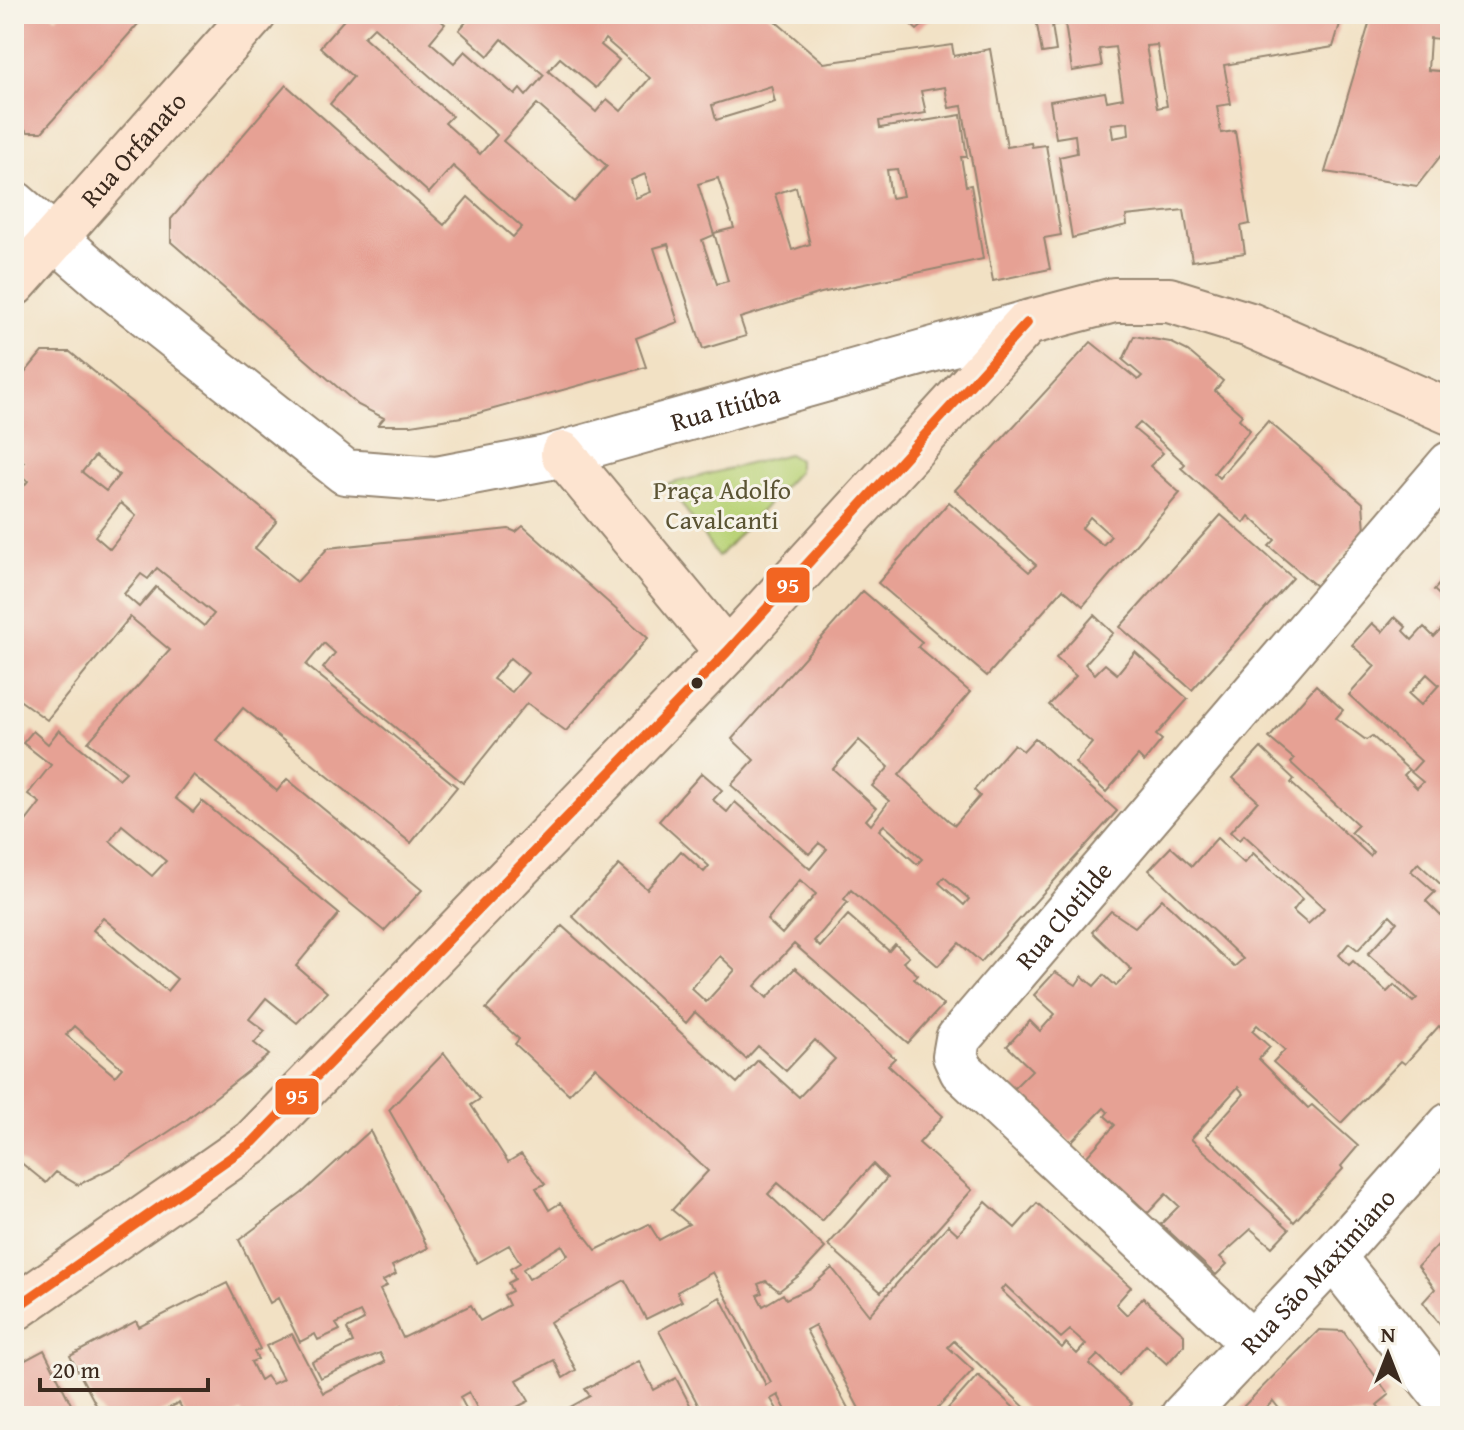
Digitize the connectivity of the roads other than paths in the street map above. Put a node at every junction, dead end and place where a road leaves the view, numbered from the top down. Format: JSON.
{"nodes":[{"id":1,"x":254,"y":14,"type":"edge"},
{"id":2,"x":14,"y":203,"type":"edge"},
{"id":3,"x":57,"y":239,"type":"junction"},
{"id":4,"x":14,"y":284,"type":"edge"},
{"id":5,"x":1027,"y":323,"type":"junction"},
{"id":6,"x":1450,"y":412,"type":"edge"},
{"id":7,"x":563,"y":454,"type":"junction"},
{"id":8,"x":1450,"y":464,"type":"edge"},
{"id":9,"x":727,"y":652,"type":"junction"},
{"id":10,"x":1450,"y":1125,"type":"edge"},
{"id":11,"x":1333,"y":1257,"type":"junction"},
{"id":12,"x":14,"y":1309,"type":"edge"},
{"id":13,"x":1252,"y":1343,"type":"junction"},
{"id":14,"x":1450,"y":1404,"type":"edge"},
{"id":15,"x":1183,"y":1416,"type":"edge"}],
"edges":[{"from":1,"to":3,"type":"main road","name":"Rua Orfanato"},
{"from":2,"to":3,"type":"street","name":"Rua Itiúba"},
{"from":3,"to":4,"type":"main road","name":"Rua Orfanato"},
{"from":3,"to":7,"type":"street","name":"Rua Itiúba"},
{"from":5,"to":6,"type":"main road","name":"Rua Itiúba"},
{"from":5,"to":7,"type":"street","name":"Rua Itiúba"},
{"from":5,"to":9,"type":"main road"},
{"from":7,"to":9,"type":"main road"},
{"from":8,"to":13,"type":"street","name":"Rua Clotilde"},
{"from":9,"to":12,"type":"main road"},
{"from":10,"to":11,"type":"street","name":"Rua São Maximiano"},
{"from":11,"to":13,"type":"street","name":"Rua São Maximiano"},
{"from":11,"to":14,"type":"street"},
{"from":13,"to":15,"type":"street","name":"Rua São Maximiano"}]}
